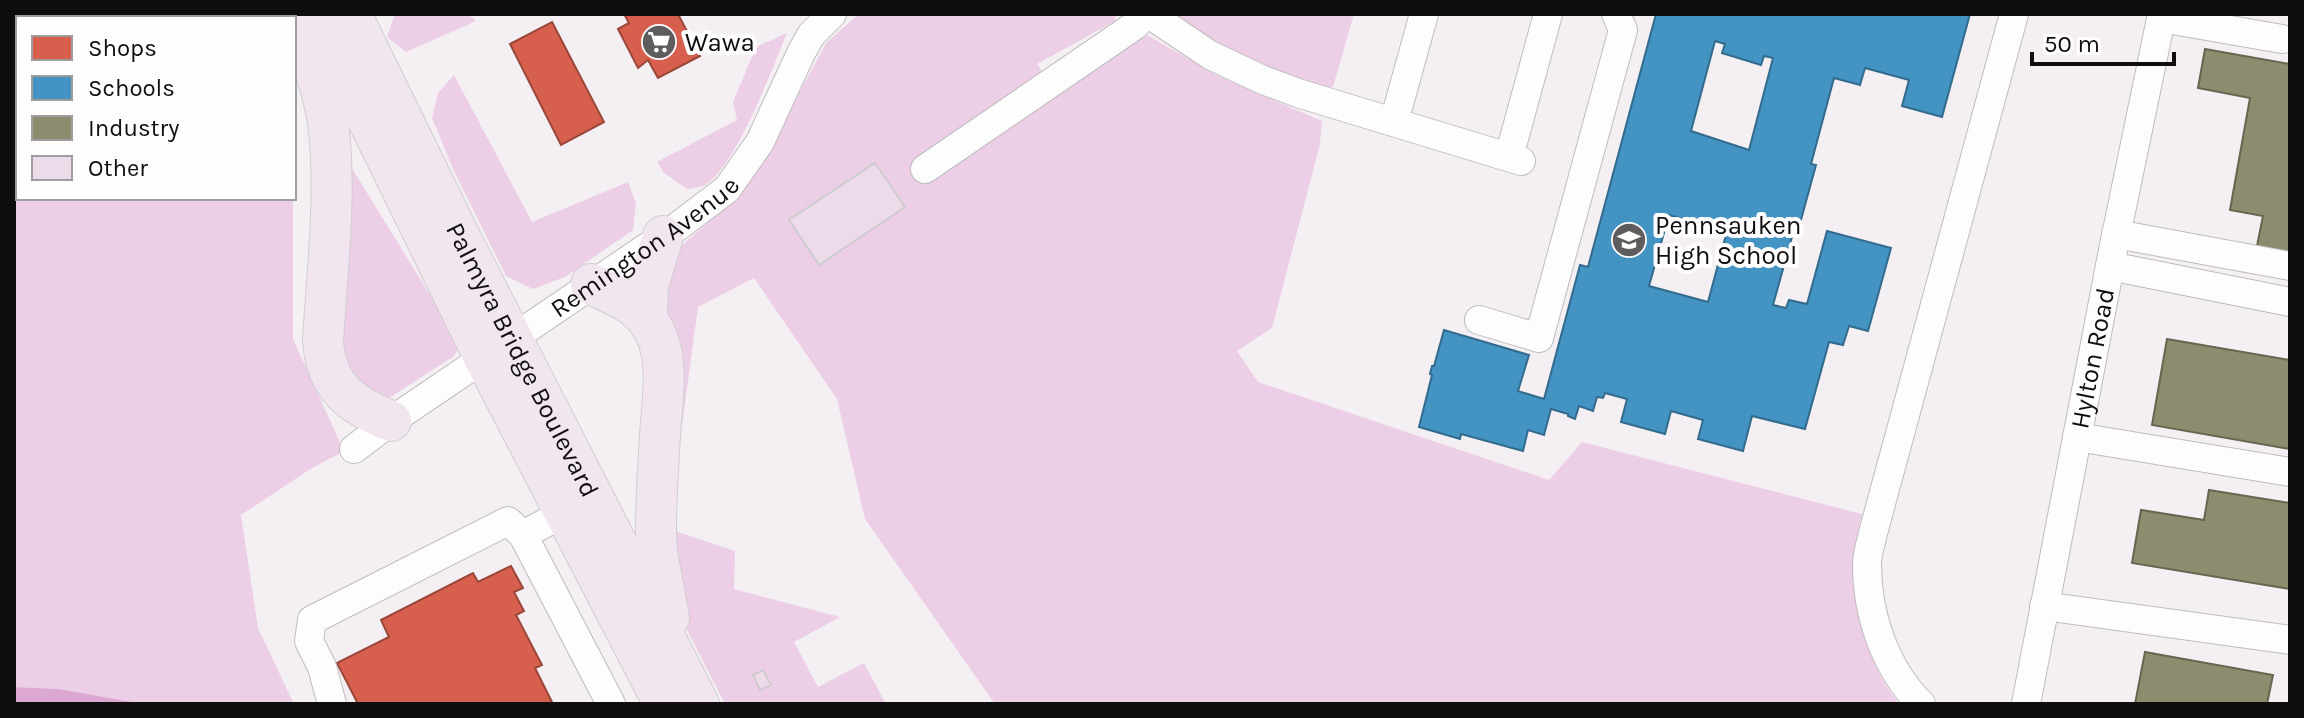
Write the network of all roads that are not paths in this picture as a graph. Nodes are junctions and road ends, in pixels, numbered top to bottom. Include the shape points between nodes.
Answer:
1 (298, 14) edge
2 (316, 14) edge
3 (832, 14) edge
4 (1148, 14) edge
5 (1424, 14) edge
6 (1548, 14) edge
7 (1616, 14) edge
8 (2014, 14) edge
9 (2162, 16) edge
10 (356, 17) edge
11 (2282, 39) dead end
12 (1394, 122) junction
13 (925, 169) dead end
14 (2116, 234) junction
15 (663, 236) junction
16 (2110, 266) junction
17 (2290, 266) edge
18 (591, 284) junction
19 (2290, 302) edge
20 (647, 319) junction
21 (1479, 320) dead end
22 (498, 348) junction
23 (391, 421) junction
24 (2077, 437) junction
25 (354, 449) dead end
26 (2290, 472) edge
27 (564, 513) junction
28 (523, 535) junction
29 (2044, 606) junction
30 (2290, 640) edge
31 (634, 648) junction
32 (677, 661) junction
33 (594, 670) junction
34 (332, 704) edge
35 (611, 704) edge
36 (664, 704) edge
37 (699, 704) edge
38 (1921, 704) edge
39 (2026, 704) edge

1 - 23 highway via 325,102 330,138 323,341 327,366 351,400
2 - 22 highway, Palmyra Bridge Boulevard
3 - 15 street, Remington Avenue via 811,35 760,142 727,189
4 - 12 street via 1227,65
4 - 13 street
5 - 12 street
6 - 12 street via 1515,159
7 - 21 street via 1623,30 1539,338
8 - 38 street via 1867,562 1871,611 1881,641
9 - 11 street
9 - 14 street, Hylton Road
10 - 22 highway, Palmyra Bridge Boulevard via 459,235
14 - 16 street, Hylton Road
14 - 17 street
15 - 18 street, Remington Avenue
15 - 20 highway via 648,286
16 - 19 street
16 - 24 street, Hylton Road
18 - 20 highway
18 - 22 street, Remington Avenue
20 - 32 highway via 662,359 657,552
22 - 23 street, Remington Avenue
22 - 27 highway, Palmyra Bridge Boulevard
22 - 32 highway, Palmyra Bridge Boulevard
23 - 25 street, Remington Avenue
24 - 26 street
24 - 29 street, Hylton Road
27 - 28 street
27 - 31 highway, Palmyra Bridge Boulevard
28 - 33 street
28 - 34 street via 508,521 312,620 309,641
29 - 30 street
29 - 39 street, Hylton Road
31 - 33 street
31 - 36 highway, Palmyra Bridge Boulevard
32 - 37 highway, Palmyra Bridge Boulevard
33 - 35 street

